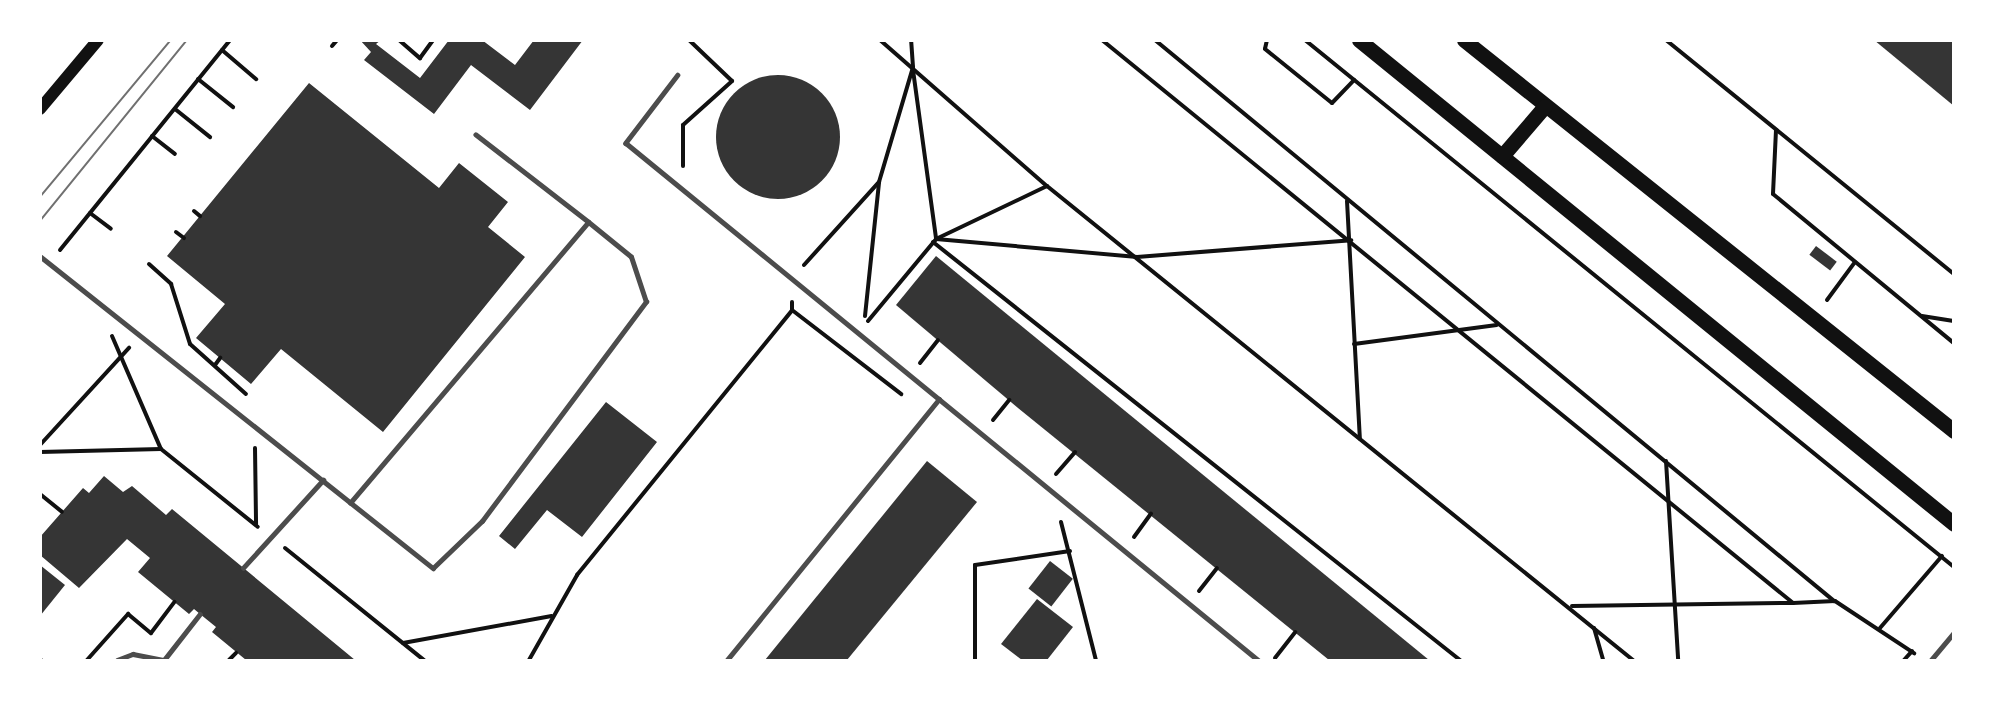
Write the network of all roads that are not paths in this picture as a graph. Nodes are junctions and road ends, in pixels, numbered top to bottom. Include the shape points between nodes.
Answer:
1 (98, 40) edge
2 (1359, 40) edge
3 (1464, 40) edge
4 (678, 75) dead end
5 (1545, 106) junction
6 (40, 109) edge
7 (476, 135) dead end
8 (1502, 156) junction
9 (588, 222) junction
10 (40, 256) edge
11 (939, 399) junction
12 (1953, 430) edge
13 (323, 480) junction
14 (350, 503) junction
15 (1953, 524) edge
16 (243, 568) dead end
17 (201, 614) dead end
18 (1953, 633) edge
19 (117, 660) edge
20 (164, 660) edge
21 (727, 660) edge
22 (1258, 660) edge
23 (1930, 660) edge

1 - 6 main road
2 - 8 main road
3 - 5 main road
4 - 11 lane via 626,143
5 - 8 main road
5 - 12 main road
7 - 9 lane
8 - 15 main road
9 - 14 lane
9 - 14 lane via 631,257 646,302 482,521 433,568
10 - 13 lane
11 - 21 lane
11 - 22 lane
13 - 14 lane
13 - 16 lane
17 - 20 lane
18 - 23 lane
19 - 20 lane via 133,654

